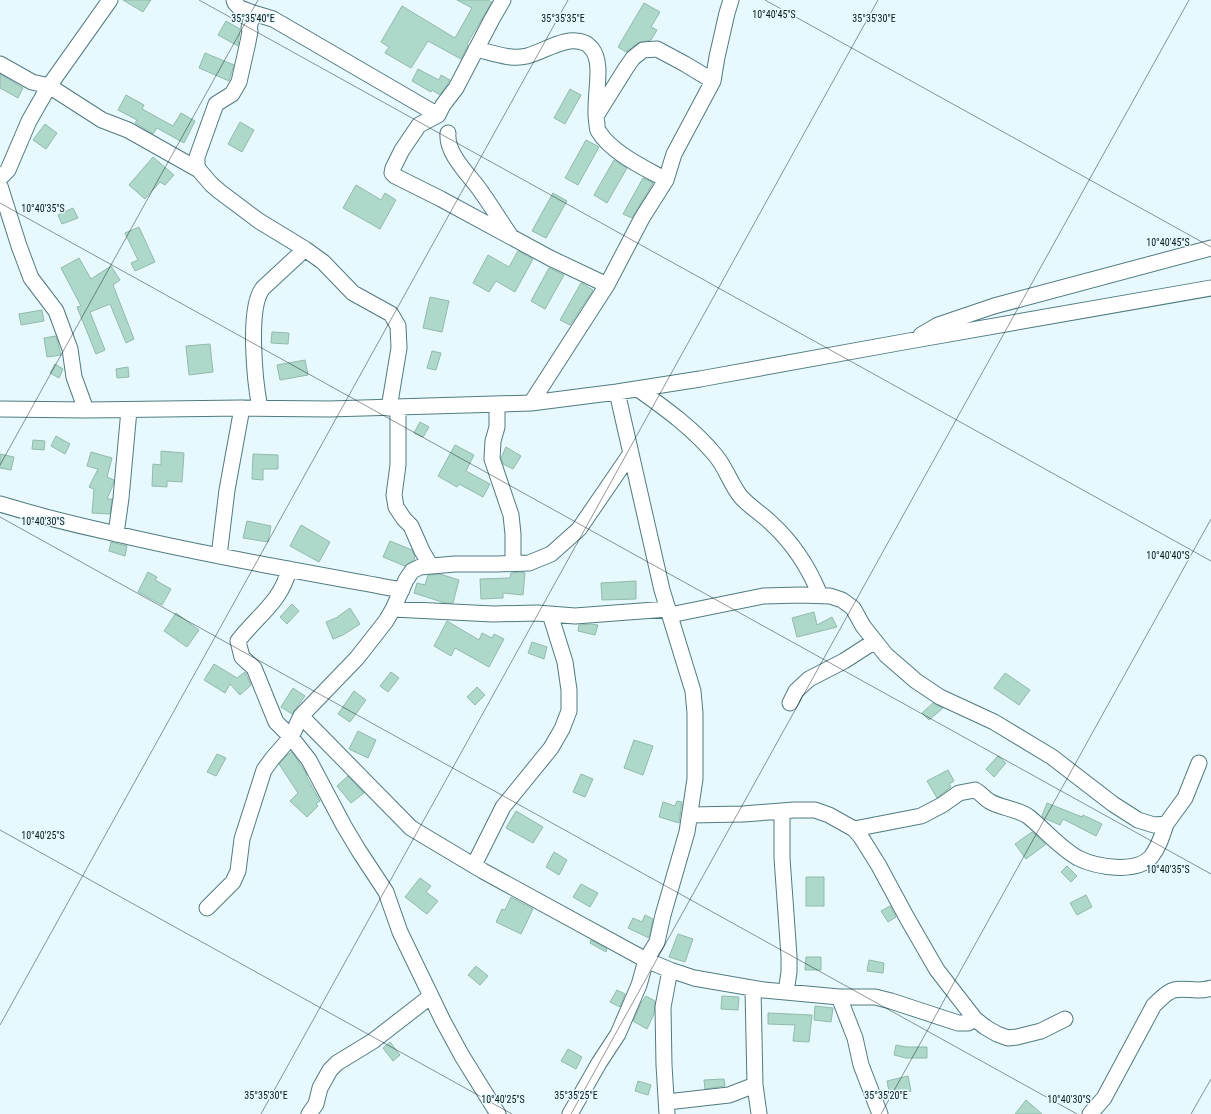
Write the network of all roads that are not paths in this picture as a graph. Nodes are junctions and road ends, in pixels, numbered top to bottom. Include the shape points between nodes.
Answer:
1 (110, 0) edge
2 (234, 0) edge
3 (503, 0) edge
4 (731, 0) edge
5 (253, 13) junction
6 (476, 49) junction
7 (0, 64) edge
8 (713, 82) junction
9 (49, 86) junction
10 (438, 114) junction
11 (595, 116) junction
12 (448, 133) dead end
13 (199, 170) junction
14 (0, 178) edge
15 (666, 180) junction
16 (0, 186) edge
17 (512, 238) junction
18 (1211, 248) edge
19 (305, 249) junction
20 (607, 285) junction
21 (1211, 288) edge
22 (909, 341) junction
23 (638, 389) junction
24 (617, 392) junction
25 (531, 403) junction
26 (498, 404) junction
27 (242, 408) junction
28 (260, 408) junction
29 (394, 408) junction
30 (0, 409) edge
31 (86, 410) junction
32 (129, 410) junction
33 (631, 453) junction
34 (0, 504) edge
35 (116, 534) junction
36 (219, 556) junction
37 (513, 563) junction
38 (431, 566) junction
39 (289, 569) junction
40 (402, 590) junction
41 (820, 595) junction
42 (393, 609) junction
43 (669, 612) junction
44 (550, 614) junction
45 (875, 641) junction
46 (790, 703) dead end
47 (301, 716) junction
48 (291, 737) junction
49 (1199, 763) dead end
50 (782, 811) junction
51 (690, 815) junction
52 (1166, 824) junction
53 (854, 829) junction
54 (474, 865) junction
55 (207, 908) dead end
56 (646, 960) junction
57 (670, 970) junction
58 (1211, 988) edge
59 (753, 989) junction
60 (786, 992) junction
61 (431, 996) junction
62 (839, 997) junction
63 (975, 1019) junction
64 (1064, 1020) dead end
65 (755, 1085) junction
66 (667, 1108) edge
67 (309, 1114) edge
68 (498, 1114) edge
69 (570, 1114) edge
70 (759, 1114) edge
71 (876, 1114) edge
72 (1090, 1114) edge

1 - 9 street
2 - 5 street via 240,8
3 - 6 street
4 - 8 street
5 - 10 street via 273,19
5 - 13 street via 239,82 232,94 216,104 197,157
6 - 10 street via 456,88
6 - 11 street via 514,57 527,56 572,40 587,44 595,54 598,64
7 - 9 street via 32,82
8 - 11 street via 657,49 643,50 633,58
8 - 15 street via 674,154
9 - 13 street via 102,120 134,133
9 - 14 street via 29,121 8,170
10 - 17 street via 419,125 402,150 392,173
11 - 15 street via 598,132 619,152
12 - 17 street via 448,144 461,166
13 - 19 street via 211,184 238,206
15 - 20 street via 642,218
16 - 31 street via 31,278 56,311 70,349 74,377
17 - 20 street
18 - 22 street via 994,306 938,325
19 - 28 street via 259,293 254,349
19 - 29 street via 323,262 352,293 391,314 398,326 399,348
20 - 25 street
21 - 22 street
22 - 23 street
23 - 24 street
23 - 41 street via 685,425 717,456 741,497 793,545
24 - 25 street
24 - 33 street
25 - 26 street
26 - 29 street
26 - 37 street via 492,459 511,515
27 - 28 street
27 - 32 street
27 - 36 street via 227,490
28 - 29 street
29 - 38 street via 398,465 394,496 396,507 404,520 412,526
30 - 31 street
31 - 32 street
32 - 35 street
33 - 37 street via 579,529 551,554 529,563
33 - 43 street
34 - 35 street
35 - 36 street
36 - 39 street
37 - 38 street
38 - 40 street via 412,571
39 - 40 street
39 - 48 street via 278,597 246,629 238,641 242,657 254,668 276,722
40 - 42 street
41 - 43 street via 763,596
41 - 45 street via 842,600 853,608
42 - 44 street
42 - 47 street via 357,658
43 - 44 street via 575,616
43 - 51 street via 693,691 695,779
44 - 54 street via 566,662 569,711 550,748 503,807
45 - 46 street via 809,679 796,691
45 - 52 street via 886,655 916,681 940,697 994,722 1052,756 1113,804 1138,820 1154,825
47 - 48 street
47 - 54 street via 411,828
48 - 55 street via 264,770 242,839 238,871 233,882
48 - 61 street via 309,760 344,826 386,892 400,932
49 - 52 street via 1185,798
50 - 51 street
50 - 53 street via 815,810
50 - 60 street via 782,858 789,956
51 - 56 street via 657,942
52 - 53 street via 1160,844 1150,858 1141,864 1127,867 1104,866 1079,858 1050,837 1028,816 989,801 975,790 959,793 921,816
53 - 63 street via 879,866 937,970
54 - 56 street
56 - 57 street
56 - 69 street via 639,985 618,1034
57 - 59 street via 694,978
57 - 66 street via 663,1007
58 - 72 street via 1205,991 1174,990 1154,1005 1104,1098
59 - 60 street
59 - 65 street
60 - 62 street
61 - 67 street via 373,1041 337,1063 320,1088 316,1104
61 - 68 street via 462,1056
62 - 63 street via 875,997 958,1023 968,1023
62 - 71 street via 855,1038
63 - 64 street via 1008,1038 1041,1031
65 - 66 street via 729,1095
65 - 70 street

